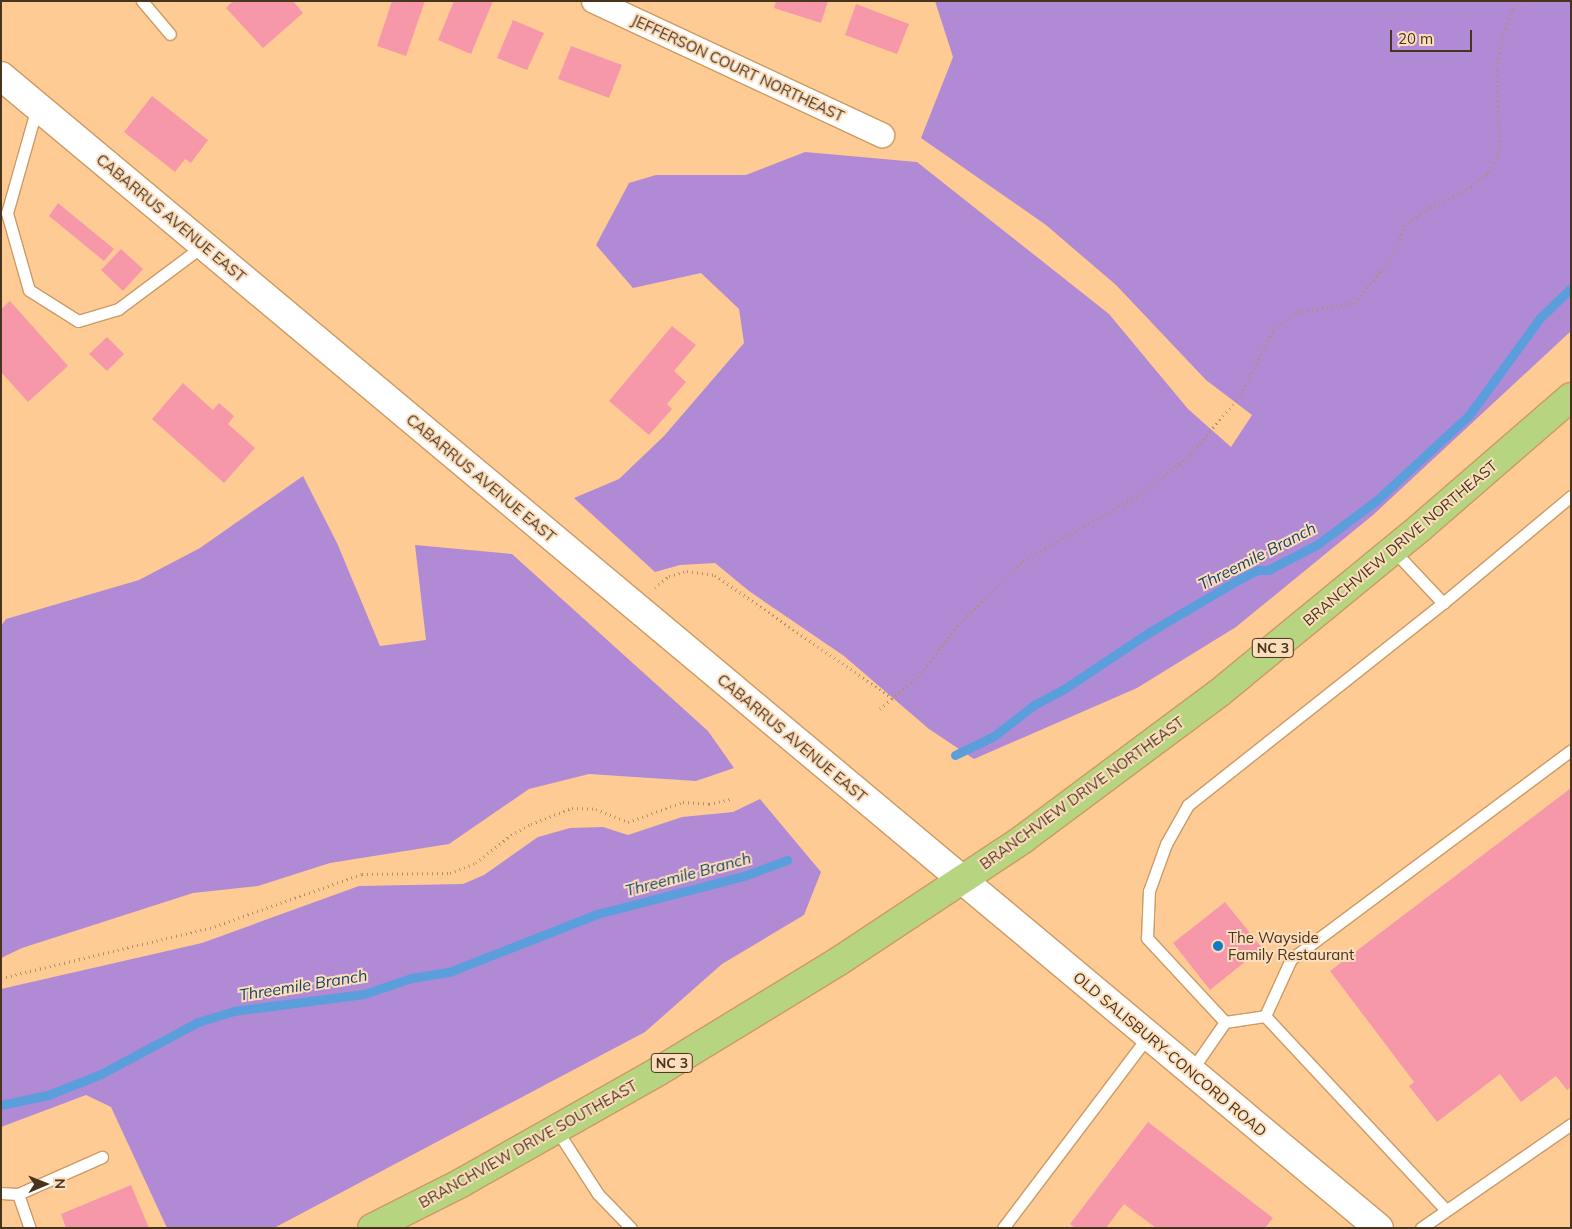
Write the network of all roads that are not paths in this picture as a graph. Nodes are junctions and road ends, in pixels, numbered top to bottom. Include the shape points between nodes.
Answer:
1 (142, 1) edge
2 (594, 1) edge
3 (170, 34) dead end
4 (1, 76) edge
5 (38, 106) junction
6 (882, 135) dead end
7 (204, 245) junction
8 (1571, 398) edge
9 (1571, 496) edge
10 (1393, 550) junction
11 (1443, 603) junction
12 (1571, 750) edge
13 (961, 880) junction
14 (1265, 1016) junction
15 (1225, 1022) junction
16 (1148, 1036) junction
17 (1191, 1071) junction
18 (1571, 1124) edge
19 (556, 1129) junction
20 (102, 1157) dead end
21 (1, 1193) edge
22 (18, 1194) junction
23 (1446, 1210) junction
24 (30, 1228) edge
25 (372, 1228) edge
26 (631, 1228) edge
27 (1003, 1228) edge
28 (1379, 1228) edge
29 (1422, 1228) edge

1 - 3 lane
2 - 6 street, JEFFERSON COURT NORTHEAST
4 - 5 main road, CABARRUS AVENUE EAST
5 - 7 main road, CABARRUS AVENUE EAST
5 - 7 lane via 7,213 29,290 78,320 118,309
7 - 13 main road, CABARRUS AVENUE EAST
8 - 10 main road, BRANCHVIEW DRIVE NORTHEAST / NC 3
9 - 11 lane
10 - 11 lane
10 - 13 main road, BRANCHVIEW DRIVE NORTHEAST / NC 3 via 1219,693 1023,839
11 - 15 lane via 1188,805 1166,844 1149,891 1147,938
12 - 14 lane via 1291,959
13 - 16 main road, OLD SALISBURY-CONCORD ROAD
13 - 19 main road, BRANCHVIEW DRIVE SOUTHEAST / NC 3 via 839,962
14 - 15 lane
14 - 23 lane
15 - 17 lane
16 - 17 main road, OLD SALISBURY-CONCORD ROAD
16 - 27 lane
17 - 28 main road, OLD SALISBURY-CONCORD ROAD
18 - 23 lane
19 - 25 main road, BRANCHVIEW DRIVE SOUTHEAST / NC 3
19 - 26 lane via 598,1194
20 - 22 lane
21 - 22 lane
22 - 24 lane
23 - 29 lane

